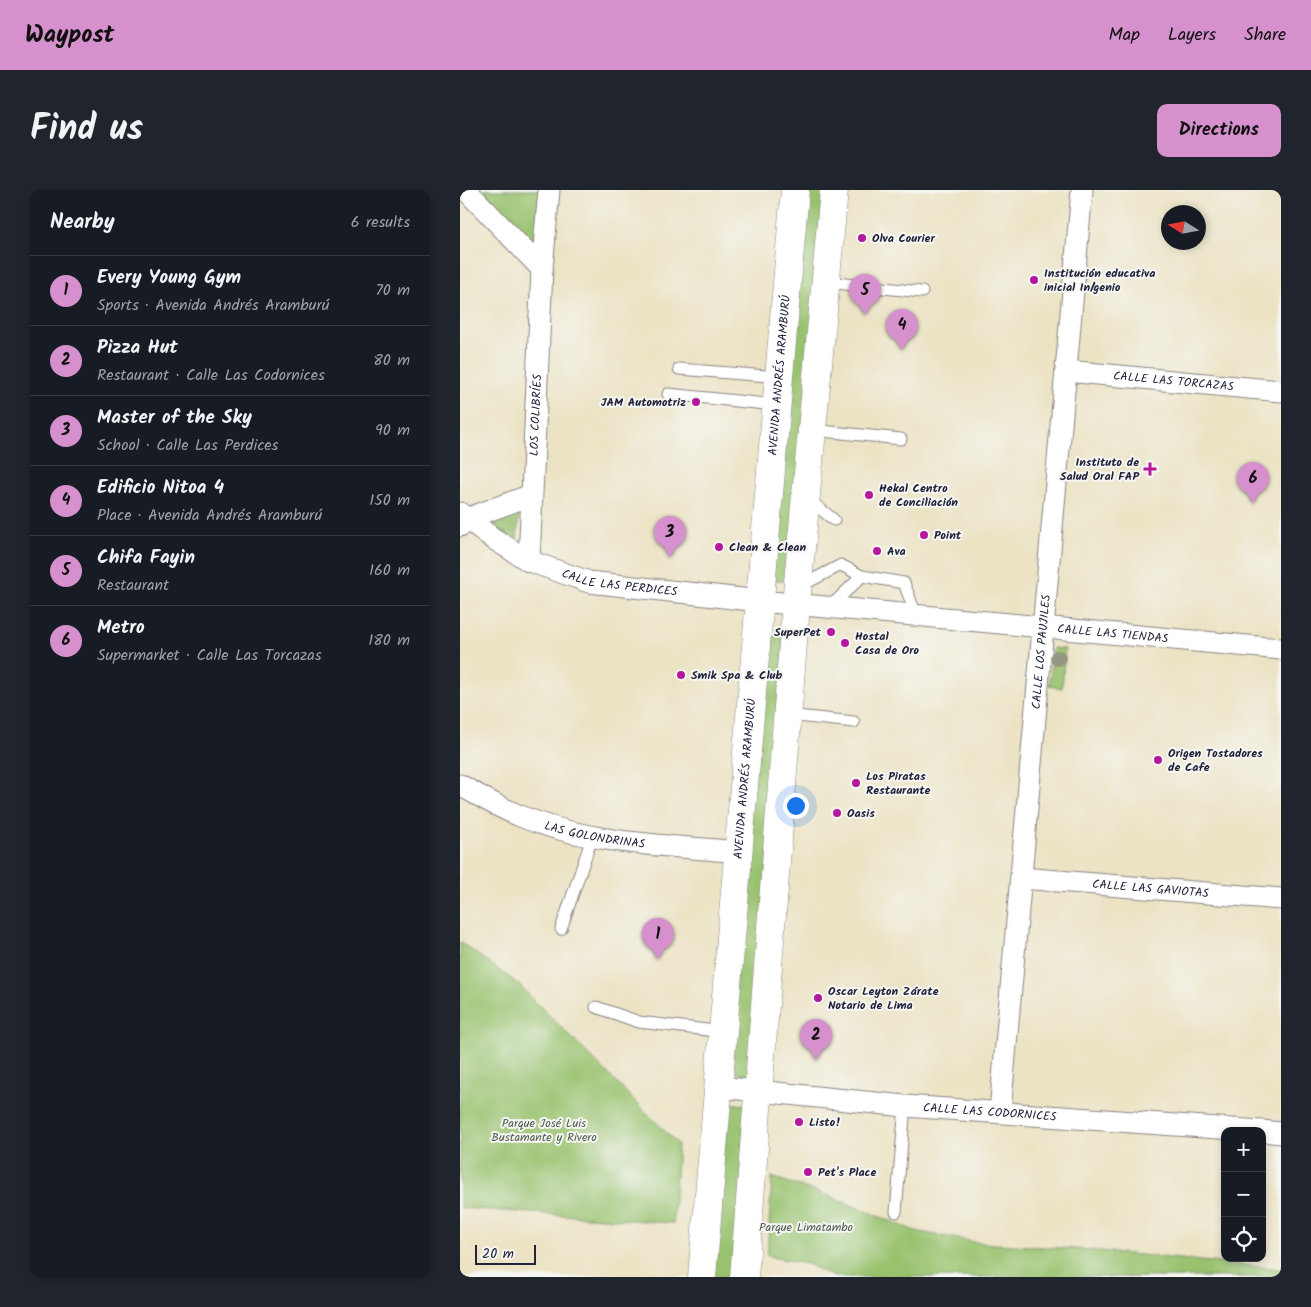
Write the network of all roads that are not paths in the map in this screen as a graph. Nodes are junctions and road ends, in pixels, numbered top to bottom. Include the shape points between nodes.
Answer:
1 (466, 190) edge
2 (549, 190) edge
3 (795, 190) edge
4 (834, 190) edge
5 (1082, 190) edge
6 (542, 269) junction
7 (826, 282) junction
8 (922, 292) dead end
9 (680, 369) dead end
10 (1066, 371) junction
11 (778, 377) junction
12 (1281, 391) edge
13 (668, 394) dead end
14 (776, 405) junction
15 (812, 430) junction
16 (900, 439) dead end
17 (531, 495) junction
18 (806, 497) junction
19 (462, 519) edge
20 (834, 520) dead end
21 (529, 561) junction
22 (862, 576) junction
23 (796, 596) junction
24 (760, 601) junction
25 (830, 607) junction
26 (916, 615) junction
27 (1044, 627) junction
28 (1281, 649) edge
29 (787, 715) junction
30 (854, 722) dead end
31 (460, 785) edge
32 (592, 836) junction
33 (739, 852) junction
34 (1021, 878) junction
35 (1281, 899) edge
36 (561, 929) dead end
37 (596, 1007) dead end
38 (724, 1032) junction
39 (719, 1087) junction
40 (758, 1091) junction
41 (905, 1106) junction
42 (1000, 1112) junction
43 (1221, 1128) edge
44 (1266, 1131) edge
45 (1281, 1132) edge
46 (896, 1212) dead end
47 (702, 1277) edge
48 (744, 1277) edge

1 - 6 street
2 - 6 street, LOS COLIBRÍES
3 - 11 main road, AVENIDA ANDRÉS ARAMBURÚ
4 - 7 main road
5 - 10 street, CALLE LOS PAUJILES
6 - 17 street, LOS COLIBRÍES
7 - 8 lane
7 - 15 main road
9 - 11 lane
10 - 12 street, CALLE LAS TORCAZAS
10 - 27 street, CALLE LOS PAUJILES
11 - 14 main road, AVENIDA ANDRÉS ARAMBURÚ
13 - 14 lane
14 - 24 main road, AVENIDA ANDRÉS ARAMBURÚ
15 - 16 lane
15 - 18 main road
17 - 19 street
17 - 21 street, LOS COLIBRÍES
18 - 20 lane
18 - 23 main road
19 - 21 street, CALLE LAS PERDICES
21 - 24 street, CALLE LAS PERDICES via 589,582
22 - 23 lane via 841,565
22 - 25 lane
22 - 26 lane via 904,583
23 - 24 street, CALLE LAS PERDICES
23 - 25 street, CALLE LAS TIENDAS
23 - 29 main road
24 - 33 main road, AVENIDA ANDRÉS ARAMBURÚ
25 - 26 street, CALLE LAS TIENDAS
26 - 27 street, CALLE LAS TIENDAS
27 - 28 street, CALLE LAS TIENDAS
27 - 34 street, CALLE LOS PAUJILES
29 - 30 lane
29 - 40 main road
31 - 32 street, LAS GOLONDRINAS via 519,816
32 - 33 street, LAS GOLONDRINAS
32 - 36 lane
33 - 38 main road, AVENIDA ANDRÉS ARAMBURÚ
34 - 35 street, CALLE LAS GAVIOTAS
34 - 42 street, CALLE LOS PAUJILES
37 - 38 lane via 639,1022
38 - 39 main road, AVENIDA ANDRÉS ARAMBURÚ
39 - 40 street, CALLE LAS CODORNICES
39 - 47 main road, AVENIDA ANDRÉS ARAMBURÚ
40 - 41 street, CALLE LAS CODORNICES
40 - 48 main road
41 - 42 street, CALLE LAS CODORNICES
41 - 46 lane
42 - 43 street, CALLE LAS CODORNICES
44 - 45 street, CALLE LAS CODORNICES

